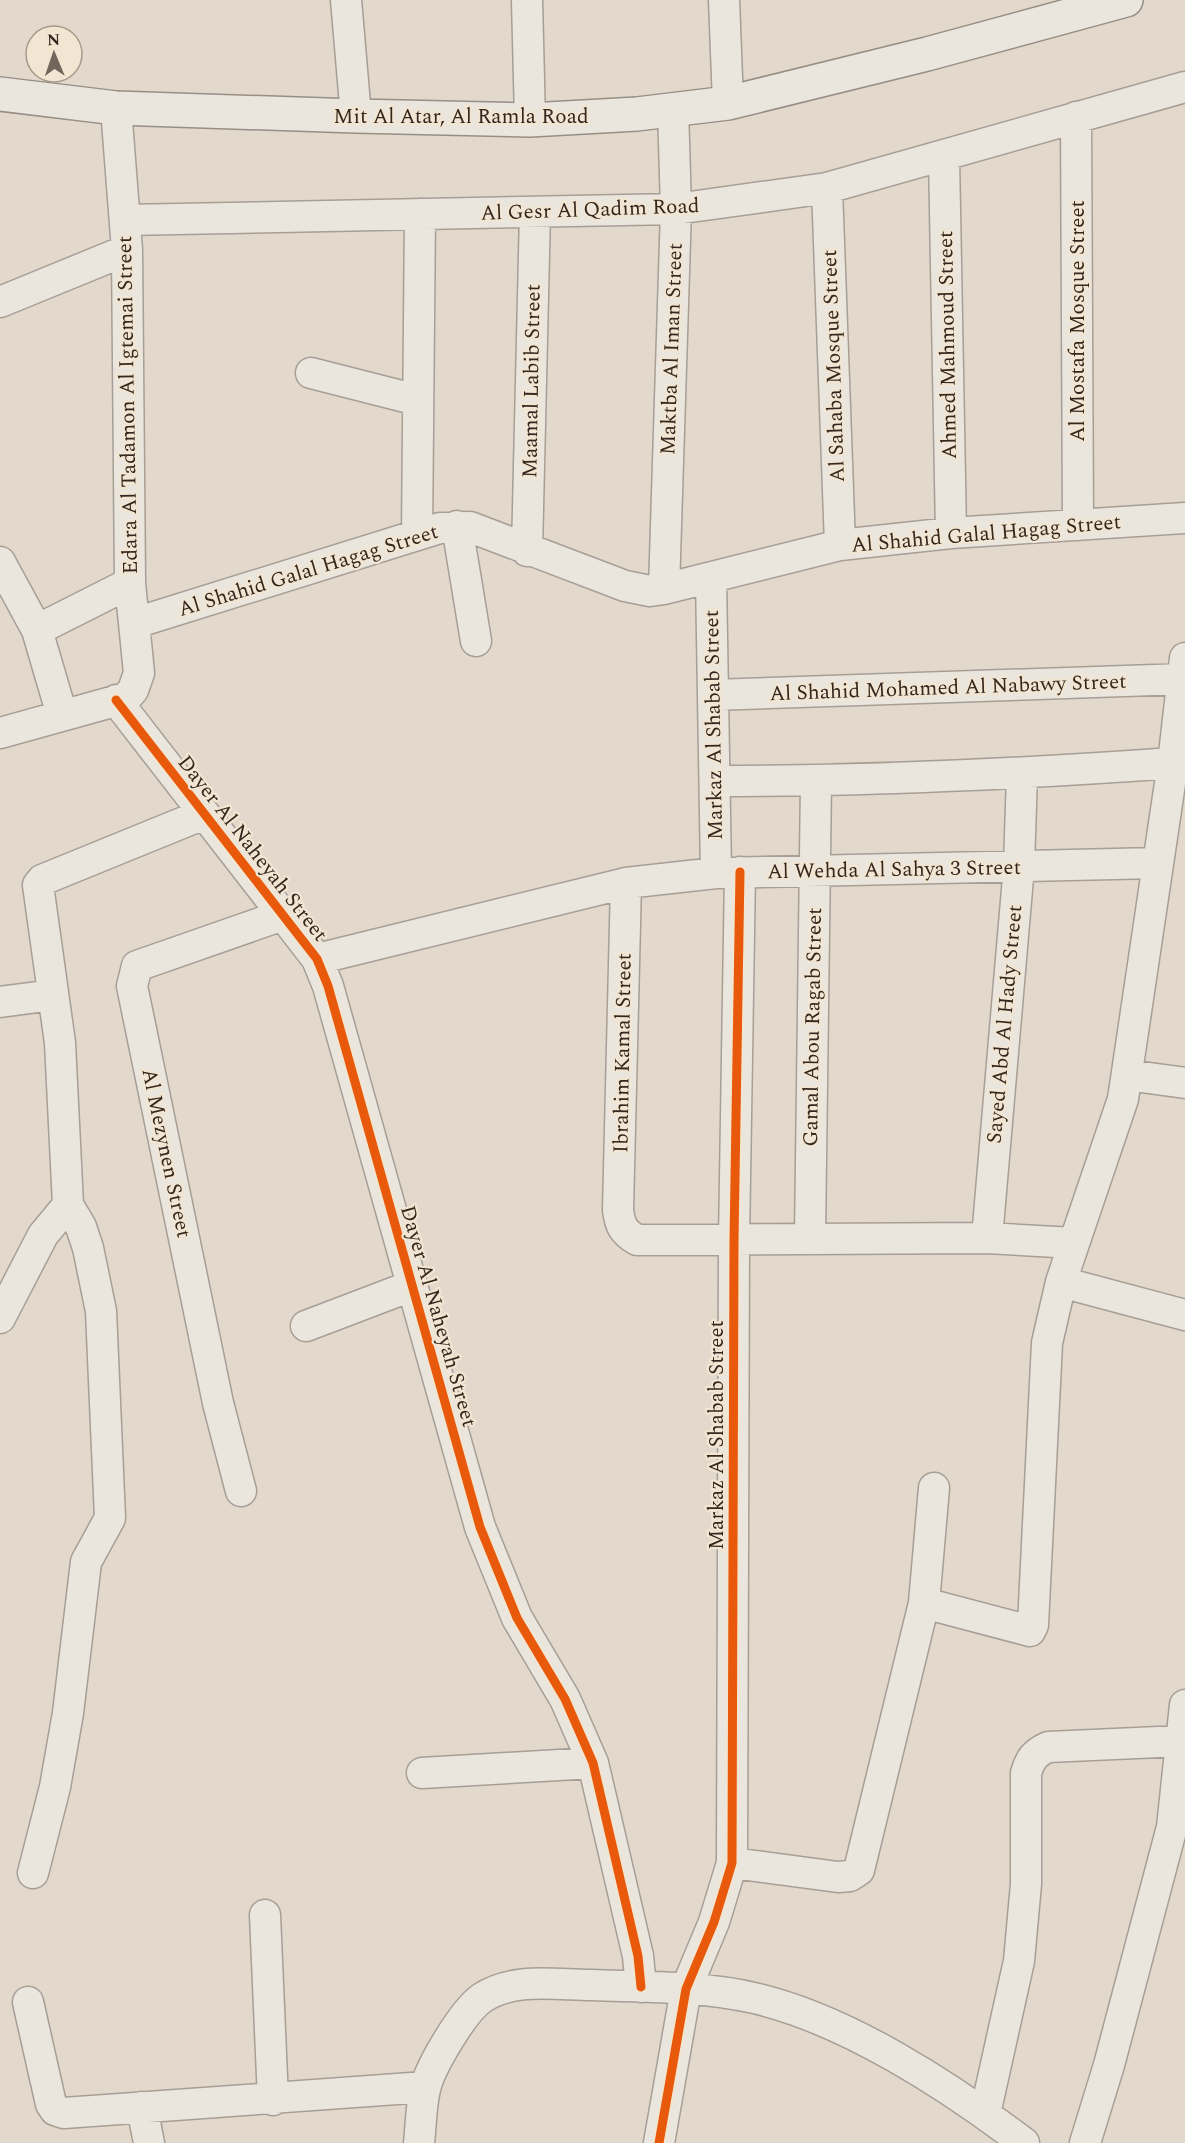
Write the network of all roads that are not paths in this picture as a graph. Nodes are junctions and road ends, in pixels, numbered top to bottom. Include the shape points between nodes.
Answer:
1 (346, 0) edge
2 (527, 0) edge
3 (724, 0) edge
4 (1109, 3) edge
5 (1185, 87) edge
6 (0, 94) edge
7 (728, 103) junction
8 (116, 108) junction
9 (674, 109) junction
10 (356, 116) junction
11 (1076, 117) junction
12 (530, 120) junction
13 (944, 157) junction
14 (827, 188) junction
15 (676, 209) junction
16 (535, 212) junction
17 (420, 214) junction
18 (125, 220) junction
19 (127, 250) junction
20 (0, 302) edge
21 (311, 373) dead end
22 (417, 400) junction
23 (1185, 518) edge
24 (1078, 525) junction
25 (456, 526) junction
26 (951, 533) junction
27 (417, 535) junction
28 (840, 545) junction
29 (527, 551) junction
30 (0, 562) edge
31 (711, 578) junction
32 (130, 583) junction
33 (664, 589) junction
34 (135, 623) junction
35 (37, 630) junction
36 (476, 641) dead end
37 (1184, 668) edge
38 (713, 695) junction
39 (121, 699) junction
40 (62, 715) junction
41 (0, 733) edge
42 (1173, 763) junction
43 (1022, 774) junction
44 (715, 781) junction
45 (816, 781) junction
46 (204, 814) junction
47 (1157, 864) junction
48 (1019, 866) junction
49 (814, 870) junction
50 (728, 872) junction
51 (626, 883) junction
52 (283, 915) junction
53 (317, 959) junction
54 (53, 995) junction
55 (0, 1002) edge
56 (1127, 1075) junction
57 (1185, 1083) edge
58 (68, 1205) junction
59 (810, 1237) junction
60 (987, 1238) junction
61 (734, 1240) junction
62 (1074, 1243) junction
63 (1061, 1282) junction
64 (411, 1286) junction
65 (1185, 1315) edge
66 (0, 1318) edge
67 (306, 1326) dead end
68 (934, 1488) dead end
69 (241, 1491) dead end
70 (924, 1603) junction
71 (1185, 1705) edge
72 (1181, 1741) junction
73 (593, 1763) junction
74 (422, 1773) dead end
75 (1178, 1828) edge
76 (732, 1863) junction
77 (33, 1873) dead end
78 (265, 1915) dead end
79 (641, 1987) junction
80 (686, 1989) junction
81 (28, 2002) dead end
82 (425, 2087) junction
83 (273, 2100) junction
84 (142, 2107) junction
85 (986, 2114) junction
86 (149, 2143) edge
87 (419, 2143) edge
88 (659, 2143) edge
89 (1024, 2143) edge
90 (1085, 2143) edge

1 - 10 street
2 - 12 street
3 - 7 street
4 - 7 main road, Mit Al Atar, Al Ramla Road
5 - 11 street, Al Gesr Al Qadim Road
6 - 8 main road, Mit Al Atar, Al Ramla Road
7 - 9 main road, Mit Al Atar, Al Ramla Road
8 - 10 main road, Mit Al Atar, Al Ramla Road
8 - 18 street, Edara Al Tadamon Al Igtemai Street
9 - 12 main road, Mit Al Atar, Al Ramla Road
9 - 15 street, Maktba Al Iman Street
10 - 12 main road, Mit Al Atar, Al Ramla Road
11 - 13 street, Al Gesr Al Qadim Road
11 - 24 street, Al Mostafa Mosque Street
13 - 14 street, Al Gesr Al Qadim Road
13 - 26 street, Ahmed Mahmoud Street
14 - 15 street, Al Gesr Al Qadim Road
14 - 28 street, Al Sahaba Mosque Street
15 - 16 street, Al Gesr Al Qadim Road
15 - 33 street, Maktba Al Iman Street
16 - 17 street, Al Gesr Al Qadim Road
16 - 29 street, Maamal Labib Street
17 - 18 street, Al Gesr Al Qadim Road
17 - 22 street
18 - 19 street, Edara Al Tadamon Al Igtemai Street
19 - 20 street
19 - 32 street, Edara Al Tadamon Al Igtemai Street
21 - 22 street
22 - 27 street
23 - 24 street, Al Shahid Galal Hagag Street
24 - 26 street, Al Shahid Galal Hagag Street
25 - 27 street, Al Shahid Galal Hagag Street
25 - 29 street, Al Shahid Galal Hagag Street via 470,527
25 - 36 street
26 - 28 street, Al Shahid Galal Hagag Street
27 - 34 street, Al Shahid Galal Hagag Street
28 - 31 street, Al Shahid Galal Hagag Street
29 - 33 street, Al Shahid Galal Hagag Street via 625,586 650,591
30 - 35 street
31 - 33 street, Al Shahid Galal Hagag Street
31 - 38 street, Markaz Al Shabab Street
32 - 34 street, Edara Al Tadamon Al Igtemai Street
32 - 35 street
34 - 39 street, Edara Al Tadamon Al Igtemai Street via 139,673 133,690
35 - 40 street
37 - 38 street, Al Shahid Mohamed Al Nabawy Street
37 - 42 street
38 - 44 street, Markaz Al Shabab Street
39 - 40 street
39 - 46 street, Dayer Al Naheyah Street
40 - 41 street
42 - 43 street
42 - 47 street
43 - 45 street
43 - 48 street, Sayed Abd Al Hady Street
44 - 45 street
44 - 50 street, Markaz Al Shabab Street
45 - 49 street, Gamal Abou Ragab Street
46 - 52 street, Dayer Al Naheyah Street
46 - 54 street via 42,880 38,891
47 - 48 street, Al Wehda Al Sahya 3 Street
47 - 56 street
48 - 49 street, Al Wehda Al Sahya 3 Street
48 - 60 street, Sayed Abd Al Hady Street
49 - 50 street, Al Wehda Al Sahya 3 Street
49 - 59 street, Gamal Abou Ragab Street
50 - 51 street, Al Wehda Al Sahya 3 Street
50 - 61 street, Markaz Al Shabab Street
51 - 53 street, Al Wehda Al Sahya 3 Street
51 - 61 street, Ibrahim Kamal Street via 620,1224 636,1240
52 - 53 street, Dayer Al Naheyah Street
52 - 69 street, Al Mezynen Street via 138,966 132,986 218,1403
53 - 64 street, Dayer Al Naheyah Street via 328,986
54 - 55 street
54 - 58 street via 60,1043
56 - 57 street
56 - 62 street via 1110,1146
58 - 66 street via 43,1235
58 - 77 street via 88,1248 101,1311 110,1518 84,1571 68,1713 55,1787
59 - 60 street
59 - 61 street
60 - 62 street
61 - 76 street, Markaz Al Shabab Street
62 - 63 street
63 - 65 street
63 - 70 street via 1047,1343 1043,1384 1033,1625 1030,1631
64 - 67 street
64 - 73 street, Dayer Al Naheyah Street via 480,1527 517,1618 565,1699
68 - 70 street
70 - 76 street via 859,1870 838,1878
71 - 72 street
72 - 75 street
72 - 85 street via 1048,1747 1029,1761 1026,1884 1019,1961
73 - 74 street
73 - 79 street, Dayer Al Naheyah Street via 638,1956
75 - 90 street
76 - 80 street, Markaz Al Shabab Street via 714,1922
78 - 83 street
79 - 80 street
79 - 82 street via 499,1988 459,2020
80 - 85 street via 753,1997 803,2012 897,2058
80 - 88 street, Markaz Al Shabab Street
81 - 84 street via 55,2110 64,2113
82 - 83 street
82 - 87 street
83 - 84 street
84 - 86 street
85 - 89 street

